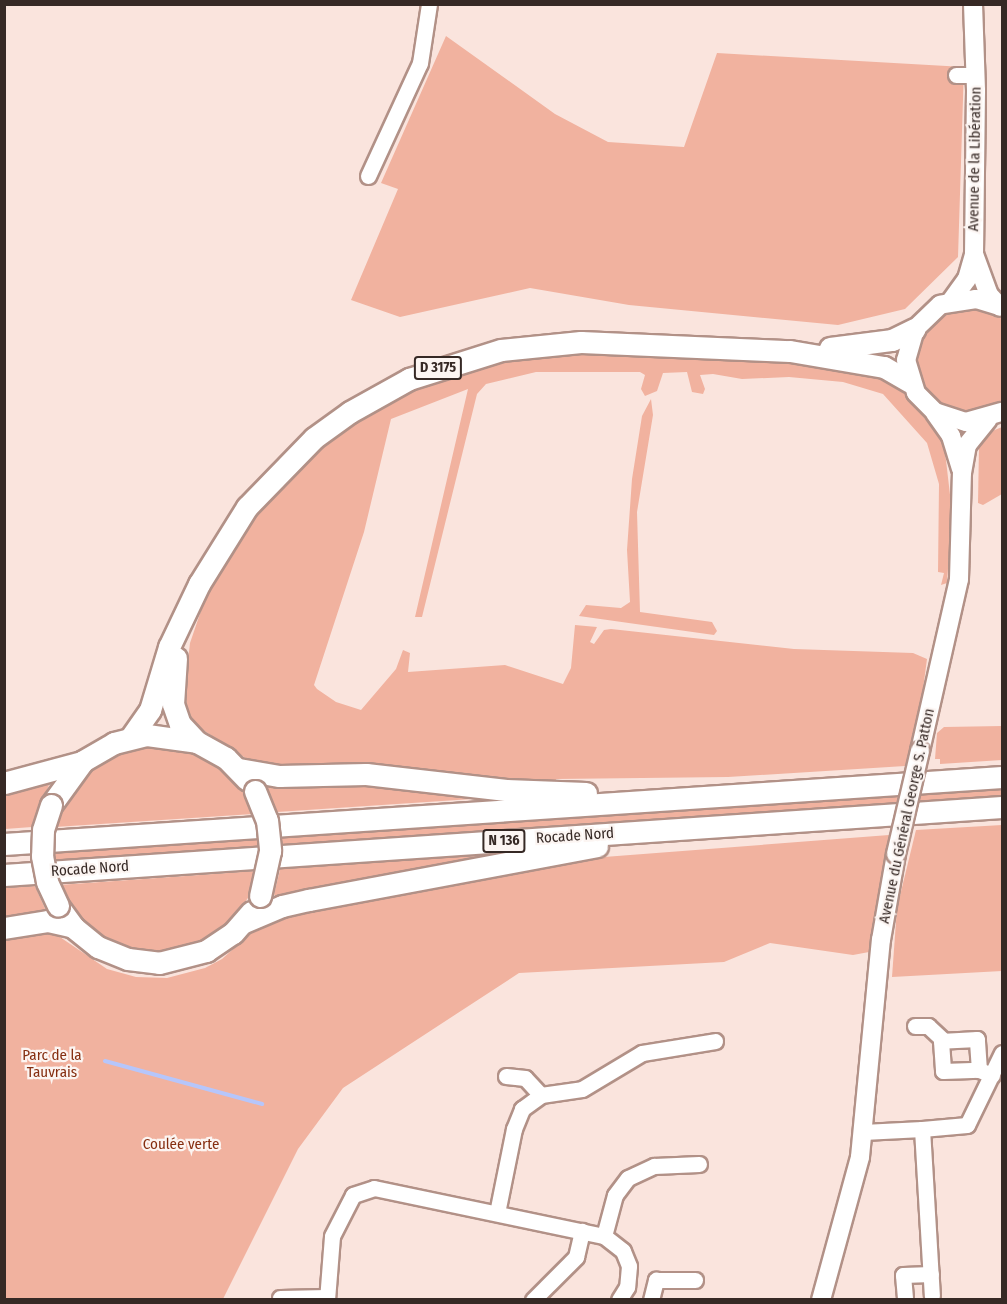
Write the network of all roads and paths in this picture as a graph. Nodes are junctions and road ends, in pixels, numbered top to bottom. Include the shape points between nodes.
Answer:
1 (429, 4) edge
2 (973, 4) edge
3 (956, 75) dead end
4 (976, 75) junction
5 (368, 176) dead end
6 (974, 254) junction
7 (951, 301) junction
8 (1001, 308) edge
9 (915, 329) junction
10 (790, 351) junction
11 (910, 382) junction
12 (934, 412) junction
13 (995, 416) edge
14 (962, 474) junction
15 (188, 608) junction
16 (131, 738) junction
17 (197, 742) junction
18 (83, 761) junction
19 (239, 770) junction
20 (1002, 777) edge
21 (4, 783) edge
22 (866, 787) junction
23 (1002, 807) edge
24 (936, 811) junction
25 (4, 844) edge
26 (4, 874) edge
27 (244, 922) junction
28 (73, 927) junction
29 (4, 928) edge
30 (915, 1026) dead end
31 (715, 1041) dead end
32 (944, 1041) junction
33 (1002, 1053) edge
34 (986, 1072) junction
35 (506, 1076) dead end
36 (541, 1095) junction
37 (922, 1129) junction
38 (863, 1132) junction
39 (699, 1164) dead end
40 (497, 1213) junction
41 (582, 1231) junction
42 (604, 1236) junction
43 (931, 1274) junction
44 (695, 1280) dead end
45 (280, 1298) dead end
46 (327, 1298) edge
47 (936, 1298) edge
48 (533, 1299) edge
49 (619, 1299) edge
50 (651, 1299) edge
51 (821, 1299) edge
52 (903, 1299) edge

1 - 5 street via 420,63
2 - 4 main road, Avenue de la Libération
3 - 4 street
4 - 6 main road, Avenue de la Libération
6 - 7 main road via 967,279
6 - 8 main road, Avenue de la Libération via 989,295
7 - 8 main road via 976,299
7 - 9 main road via 930,311
9 - 10 highway, D 3175 via 873,344
9 - 11 main road via 906,360
10 - 11 highway, D 3175 via 884,367
10 - 15 highway, D 3175 via 646,343 547,344 484,354 409,379 350,412 279,470 233,525
11 - 12 main road, Avenue du Général George S. Patton
12 - 13 main road via 955,421
12 - 14 main road, Avenue du Général George S. Patton via 951,436
13 - 14 main road, Avenue du Général George S. Patton via 971,435
14 - 38 main road, Avenue du Général George S. Patton, bridge via 959,579 896,854 881,940
15 - 16 highway via 170,647 150,710
15 - 17 highway, D 3175 via 173,671 173,704 180,724
16 - 17 highway via 164,735
16 - 18 highway
17 - 19 highway
18 - 21 highway
18 - 28 highway, bridge via 51,805 43,830 47,882
19 - 22 highway via 279,776 366,774 547,792
19 - 27 highway, bridge via 255,791 267,820 270,843 269,866 260,896
20 - 22 highway, Rocade Nord / N 136
22 - 25 highway, Rocade Nord / N 136
23 - 24 highway, Rocade Nord / N 136
24 - 26 highway, Rocade Nord / N 136
24 - 27 highway via 608,844 309,900
27 - 28 highway via 206,951 159,963 112,954
28 - 29 highway via 48,921
30 - 32 street via 928,1026
31 - 36 street via 642,1053 582,1089
32 - 34 street via 977,1039
32 - 34 street via 943,1071
33 - 34 street
34 - 37 street via 967,1125
35 - 36 street via 525,1078
36 - 40 street via 522,1109 514,1129
37 - 38 street
37 - 43 street
38 - 51 main road, Avenue du Général George S. Patton via 853,1193
39 - 42 street via 654,1166 628,1178 615,1195
40 - 41 street
40 - 46 street via 386,1189 363,1190 353,1195 332,1236
41 - 42 street
41 - 48 street via 576,1257
42 - 49 street via 622,1251 629,1266 627,1287
43 - 47 street
43 - 52 street via 903,1275
44 - 50 street via 656,1280
45 - 46 street
47 - 52 street

